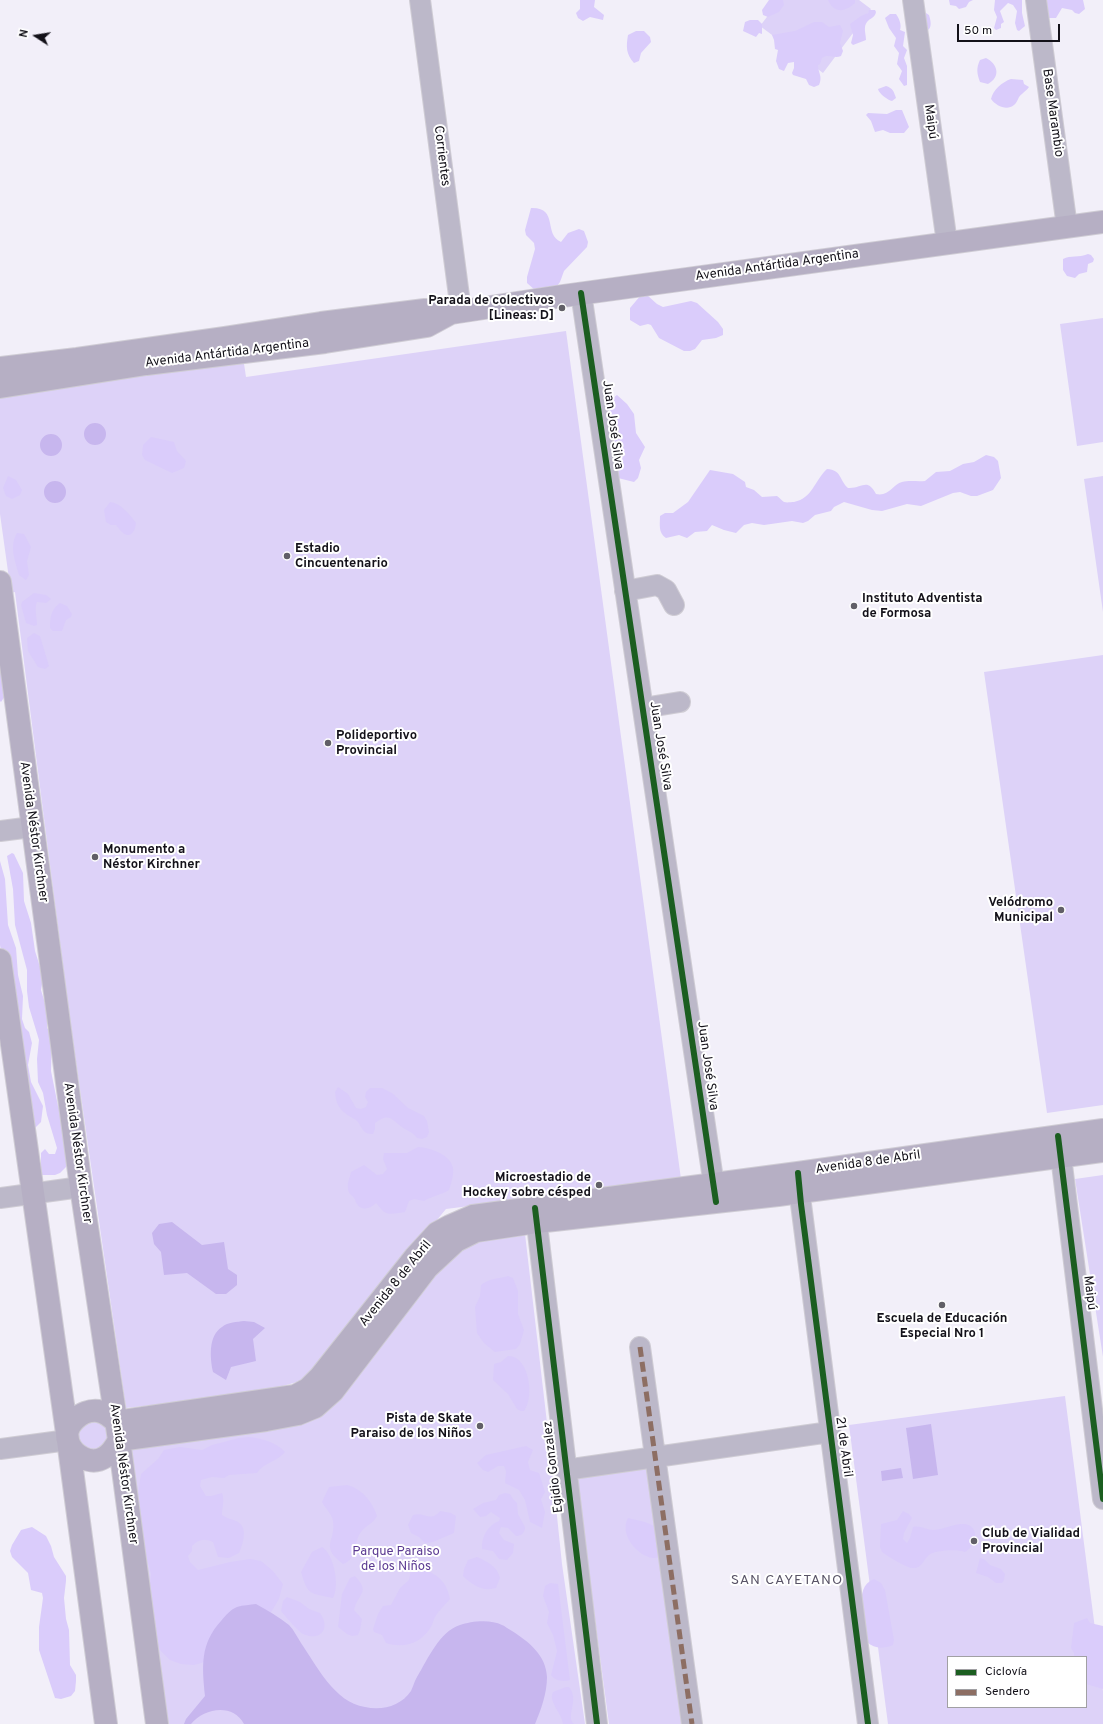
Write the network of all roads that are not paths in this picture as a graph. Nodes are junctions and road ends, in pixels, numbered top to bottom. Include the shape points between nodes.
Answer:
1 (420, 0) edge
2 (912, 0) edge
3 (1036, 0) edge
4 (1103, 222) edge
5 (1067, 227) junction
6 (947, 243) junction
7 (581, 293) junction
8 (456, 312) junction
9 (0, 368) edge
10 (0, 387) edge
11 (0, 582) edge
12 (625, 591) junction
13 (674, 605) dead end
14 (680, 702) dead end
15 (643, 708) junction
16 (32, 827) junction
17 (0, 831) edge
18 (0, 960) edge
19 (1103, 1130) edge
20 (1058, 1136) junction
21 (1103, 1151) edge
22 (1061, 1158) junction
23 (799, 1183) junction
24 (81, 1187) junction
25 (33, 1193) junction
26 (715, 1194) junction
27 (0, 1198) edge
28 (535, 1215) junction
29 (640, 1347) dead end
30 (117, 1431) junction
31 (830, 1432) junction
32 (68, 1440) junction
33 (0, 1449) edge
34 (656, 1457) junction
35 (565, 1470) junction
36 (1103, 1499) edge
37 (106, 1724) edge
38 (157, 1724) edge
39 (597, 1724) edge
40 (692, 1724) edge
41 (868, 1724) edge

1 - 8 street, Corrientes
2 - 6 street, Maipú
3 - 5 street, Base Marambio
4 - 5 main road, Avenida Antártida Argentina
5 - 6 main road, Avenida Antártida Argentina
6 - 7 main road, Avenida Antártida Argentina
7 - 8 main road, Avenida Antártida Argentina
7 - 12 street, Juan José Silva
8 - 9 main road, Avenida Antártida Argentina via 425,310
8 - 10 main road, Avenida Antártida Argentina via 428,326 325,342 146,364
11 - 16 main road, Avenida Néstor Kirchner
12 - 13 street via 657,585 666,590
12 - 15 street, Juan José Silva
14 - 15 street
15 - 26 street, Juan José Silva
16 - 17 street
16 - 24 main road, Avenida Néstor Kirchner
18 - 25 main road
19 - 20 main road, Avenida 8 de Abril
20 - 22 street, Maipú
20 - 23 main road, Avenida 8 de Abril
21 - 22 main road, Avenida 8 de Abril
22 - 23 main road, Avenida 8 de Abril
22 - 36 street, Maipú
23 - 26 main road, Avenida 8 de Abril
23 - 31 street, 21 de Abril
24 - 25 street
24 - 30 main road, Avenida Néstor Kirchner
25 - 27 street
25 - 32 main road
26 - 28 main road, Avenida 8 de Abril
28 - 30 main road, Avenida 8 de Abril via 476,1231 456,1241 427,1268 333,1391 315,1407 298,1414 266,1420
28 - 35 street, Egidio Gonzalez
29 - 34 street
30 - 32 main road via 113,1450 95,1461 82,1458 74,1451
30 - 32 main road via 107,1414 86,1411 76,1417 70,1426
30 - 38 main road, Avenida Néstor Kirchner
31 - 34 street
31 - 41 street, 21 de Abril
32 - 33 street
32 - 37 main road
34 - 35 street
34 - 40 street
35 - 39 street, Egidio Gonzalez

